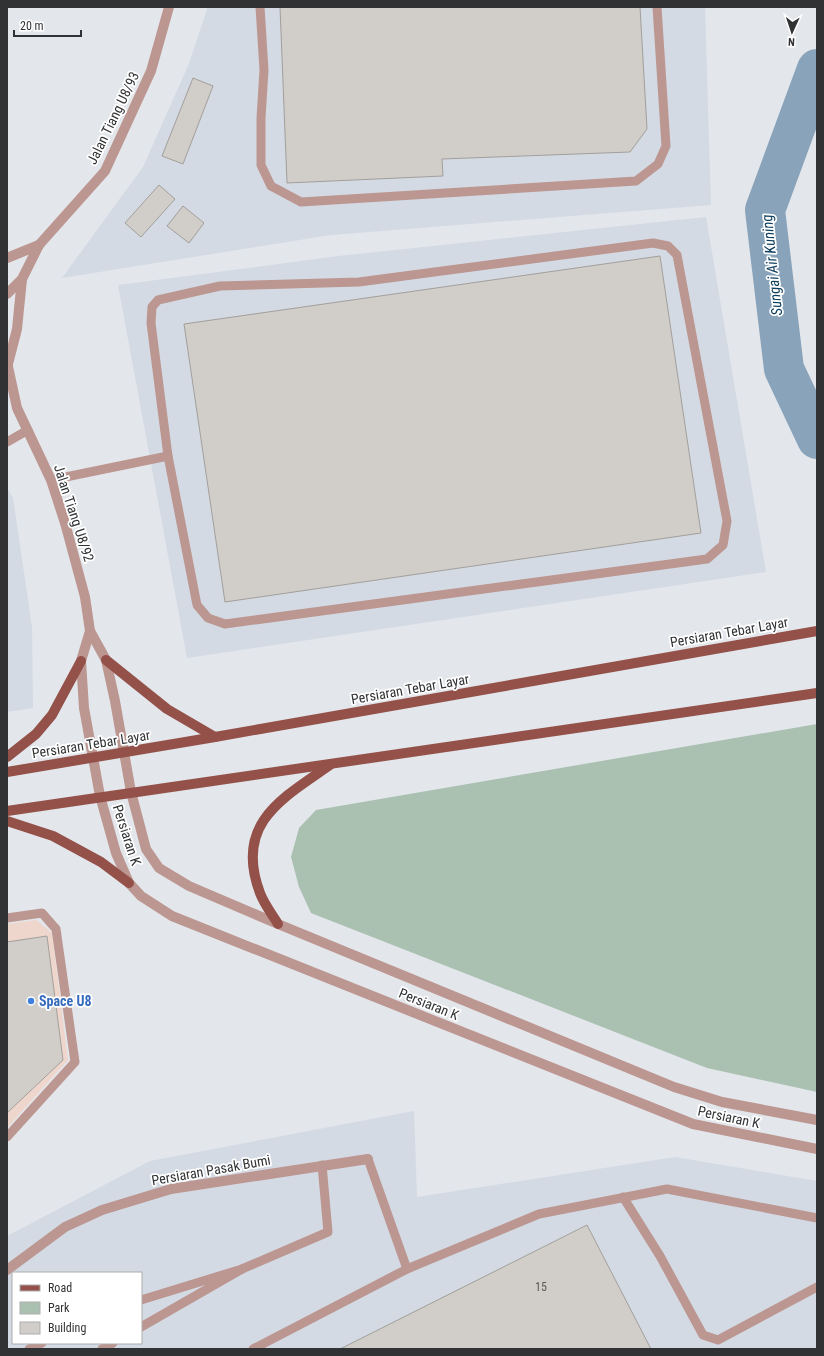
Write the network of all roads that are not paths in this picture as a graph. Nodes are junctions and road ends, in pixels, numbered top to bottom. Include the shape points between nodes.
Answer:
1 (169, 7) edge
2 (260, 7) edge
3 (657, 7) edge
4 (39, 245) junction
5 (7, 258) edge
6 (22, 279) junction
7 (7, 294) edge
8 (8, 363) edge
9 (7, 401) edge
10 (17, 408) junction
11 (28, 430) junction
12 (7, 442) edge
13 (168, 456) junction
14 (51, 480) junction
15 (90, 631) junction
16 (817, 631) edge
17 (106, 660) junction
18 (81, 661) junction
19 (817, 693) edge
20 (215, 737) junction
21 (125, 752) junction
22 (7, 757) edge
23 (92, 758) junction
24 (332, 764) junction
25 (7, 772) edge
26 (131, 792) junction
27 (100, 796) junction
28 (7, 811) edge
29 (7, 821) edge
30 (129, 883) junction
31 (7, 918) edge
32 (278, 924) junction
33 (817, 1120) edge
34 (7, 1137) edge
35 (817, 1149) edge
36 (368, 1159) joint
37 (322, 1165) junction
38 (623, 1197) junction
39 (817, 1218) edge
40 (242, 1269) junction
41 (407, 1269) junction
42 (7, 1270) edge
43 (817, 1287) edge
44 (142, 1300) edge
45 (142, 1326) edge
46 (40, 1344) edge
47 (111, 1344) edge
48 (29, 1349) edge
49 (102, 1349) edge
50 (253, 1349) edge

1 - 4 street, Jalan Tiang U8/93 via 151,71 105,171
2 - 3 lane via 264,70 260,118 261,165 271,186 301,202 636,181 658,164 666,146
4 - 5 street, Jalan Tiang U8/93
4 - 6 street, Jalan Tiang U8/93
6 - 7 street, Jalan Tiang U8/93
6 - 8 street via 17,329
8 - 10 street, Jalan Tiang U8/92
9 - 10 street, Jalan Tiang U8/92
10 - 11 street, Jalan Tiang U8/92
11 - 12 lane
11 - 14 street, Jalan Tiang U8/92
13 - 13 lane via 151,323 152,307 158,300 220,286 358,282 653,243 668,246 676,255 727,521 723,545 707,559 225,624 208,618 198,605
13 - 14 lane
14 - 15 street, Jalan Tiang U8/92 via 78,571
15 - 17 street, Persiaran K
15 - 18 street
16 - 20 main road, Persiaran Tebar Layar
17 - 20 main road via 167,709
17 - 21 street, Persiaran K
18 - 22 main road via 52,715 36,734
18 - 23 street, Persiaran K via 84,708
19 - 24 main road
20 - 21 main road, Persiaran Tebar Layar
21 - 23 main road, Persiaran Tebar Layar
21 - 26 street, Persiaran K
23 - 25 main road, Persiaran Tebar Layar
23 - 27 street, Persiaran K
24 - 26 main road
24 - 32 main road via 286,795 263,819 254,838 252,866 260,894
26 - 27 main road
26 - 32 street, Persiaran K via 146,849 159,868 189,886
27 - 28 main road
27 - 30 street, Persiaran K via 116,853
29 - 30 main road via 53,836 101,862
30 - 35 street, Persiaran K via 141,896 172,916 693,1124
31 - 34 lane via 42,913 56,929 75,1062
32 - 33 street, Persiaran K via 674,1087 722,1102
36 - 37 street, Persiaran Pasak Bumi
36 - 41 lane
37 - 40 lane via 328,1232
37 - 42 street, Persiaran Pasak Bumi via 171,1189 102,1210 65,1227
38 - 39 lane via 667,1190
38 - 41 lane via 539,1214
38 - 43 lane via 660,1256 703,1336 718,1340
40 - 44 lane
40 - 45 lane
41 - 50 lane
46 - 48 lane
47 - 49 lane

